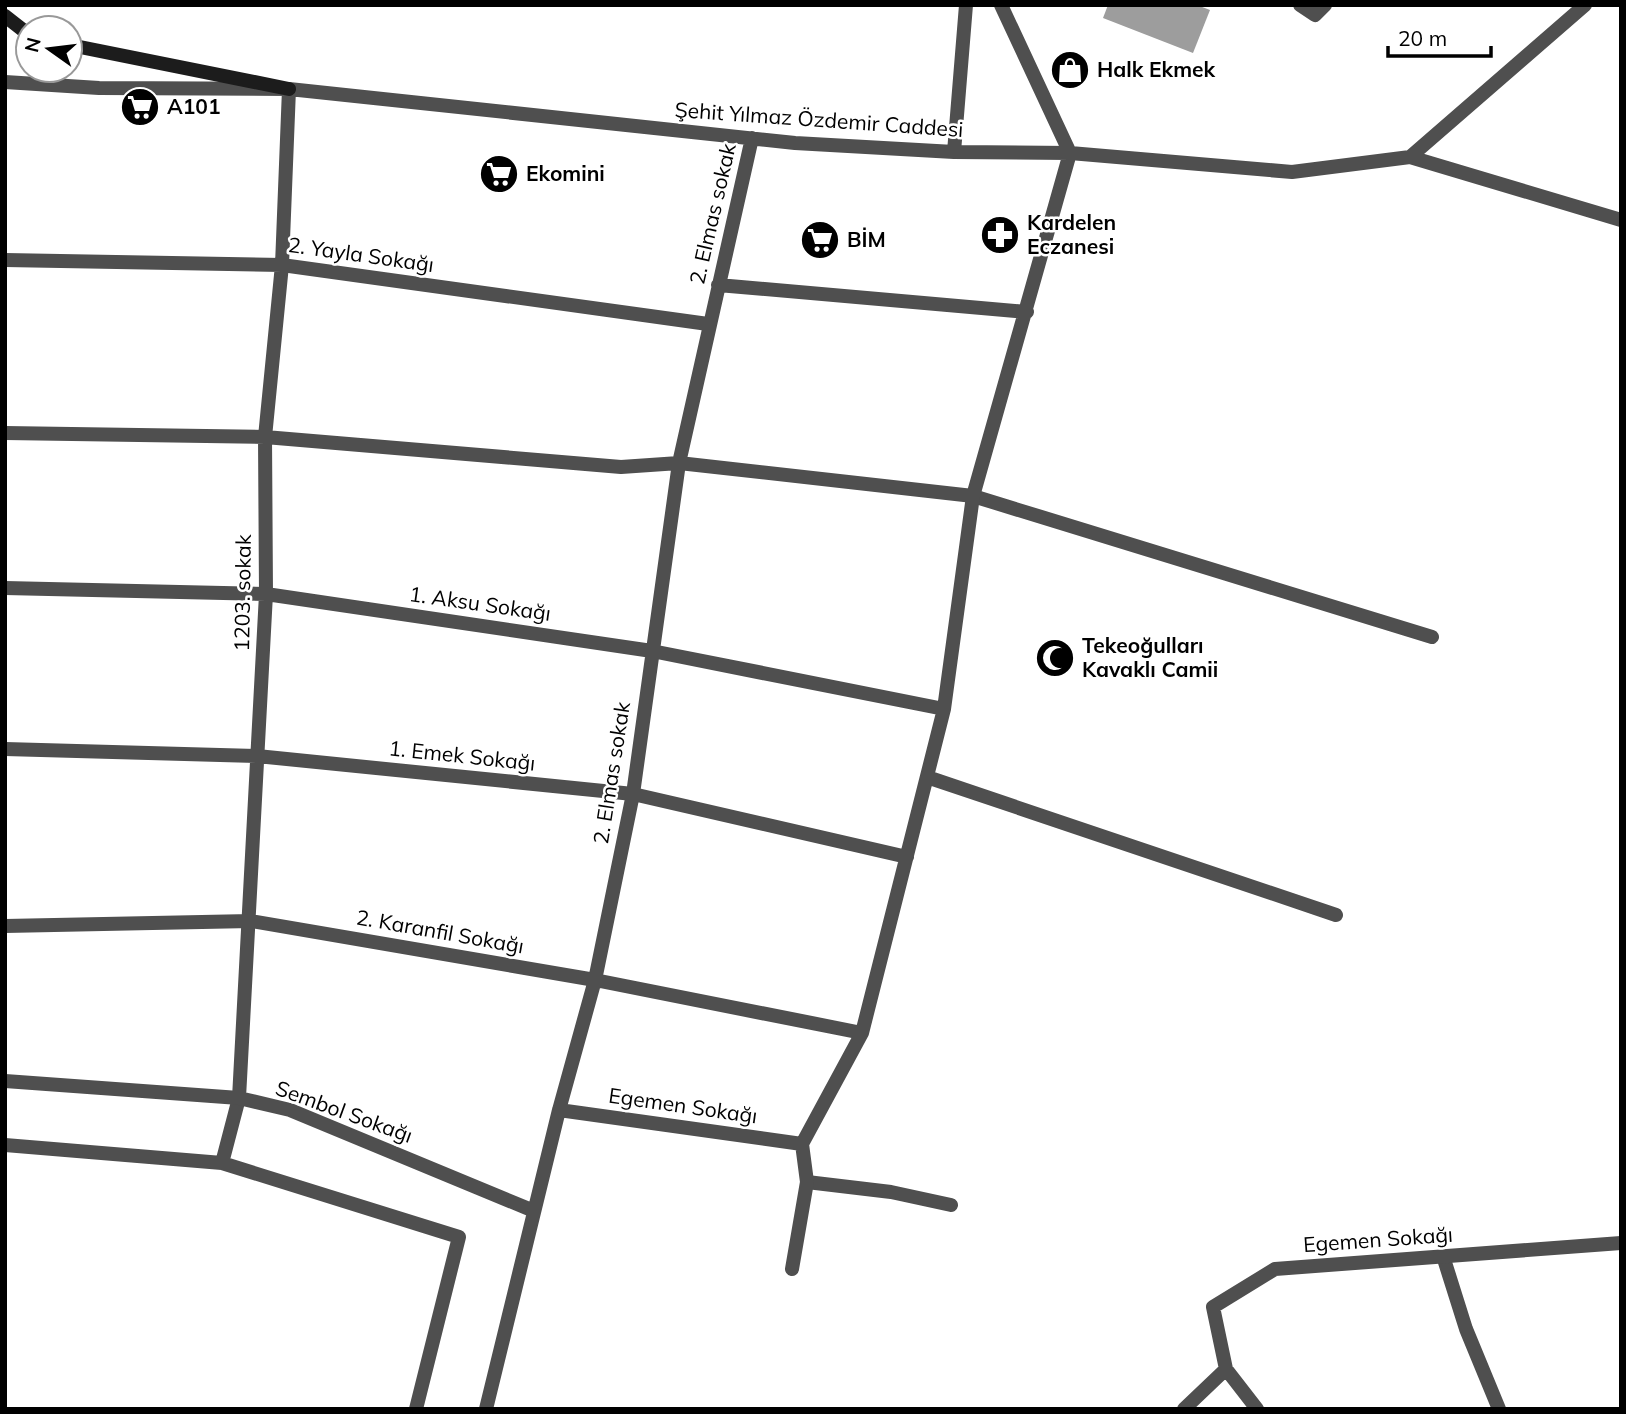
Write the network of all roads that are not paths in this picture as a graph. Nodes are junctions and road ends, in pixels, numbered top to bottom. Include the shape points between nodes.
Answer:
1 (966, 5) edge
2 (1002, 5) edge
3 (1300, 5) edge
4 (1325, 5) edge
5 (1585, 5) edge
6 (84, 48) edge
7 (5, 82) edge
8 (289, 89) junction
9 (752, 138) junction
10 (954, 152) junction
11 (1070, 153) junction
12 (1410, 157) junction
13 (1621, 220) edge
14 (5, 260) edge
15 (282, 265) junction
16 (718, 285) junction
17 (1027, 312) junction
18 (708, 324) junction
19 (5, 432) edge
20 (265, 437) junction
21 (679, 463) junction
22 (973, 496) junction
23 (5, 588) edge
24 (266, 594) junction
25 (1432, 637) dead end
26 (652, 651) junction
27 (944, 709) junction
28 (5, 749) edge
29 (257, 756) junction
30 (927, 776) junction
31 (633, 794) junction
32 (907, 857) junction
33 (1336, 915) dead end
34 (251, 921) junction
35 (5, 926) edge
36 (595, 980) junction
37 (862, 1033) junction
38 (5, 1081) edge
39 (239, 1098) junction
40 (559, 1110) junction
41 (802, 1144) junction
42 (5, 1145) edge
43 (222, 1163) junction
44 (807, 1182) junction
45 (951, 1205) dead end
46 (534, 1211) junction
47 (1621, 1243) edge
48 (1443, 1256) junction
49 (792, 1269) dead end
50 (1226, 1369) junction
51 (416, 1409) edge
52 (486, 1409) edge
53 (1184, 1409) edge
54 (1257, 1409) edge
55 (1499, 1409) edge

1 - 10 street
2 - 11 street
3 - 4 street via 1315,15
5 - 12 street
6 - 8 street
7 - 8 street, Şehit Yılmaz Özdemir Caddesi via 99,88
8 - 9 street, Şehit Yılmaz Özdemir Caddesi
8 - 15 street, 1203. sokak
9 - 10 street, Şehit Yılmaz Özdemir Caddesi
9 - 16 street, 2. Elmas sokak
10 - 11 street, Şehit Yılmaz Özdemir Caddesi
11 - 12 street, Şehit Yılmaz Özdemir Caddesi via 1292,172
11 - 17 street
12 - 13 street, Şehit Yılmaz Özdemir Caddesi
14 - 15 street, 2. Yayla Sokağı
15 - 18 street, 2. Yayla Sokağı
15 - 20 street, 1203. sokak
16 - 17 street
16 - 18 street, 2. Elmas sokak
17 - 22 street
18 - 21 street, 2. Elmas sokak
19 - 20 street
20 - 21 street via 621,467
20 - 24 street, 1203. sokak
21 - 22 street
21 - 26 street, 2. Elmas sokak
22 - 25 street
22 - 27 street
23 - 24 street, 1. Aksu Sokağı
24 - 26 street, 1. Aksu Sokağı
24 - 29 street, 1203. sokak
26 - 27 street, 1. Aksu Sokağı
26 - 31 street, 2. Elmas sokak
27 - 30 street
28 - 29 street, 1. Emek Sokağı
29 - 31 street, 1. Emek Sokağı
29 - 34 street, 1203. sokak
30 - 32 street
30 - 33 street
31 - 32 street, 1. Emek Sokağı
31 - 36 street, 2. Elmas sokak
32 - 37 street
34 - 35 street, 2. Karanfil Sokağı
34 - 36 street, 2. Karanfil Sokağı
34 - 39 street, 1203. sokak
36 - 37 street, 2. Karanfil Sokağı
36 - 40 street, 2. Elmas sokak
37 - 41 street
38 - 39 street, Sembol Sokağı
39 - 43 street, 1203. sokak
39 - 46 street, Sembol Sokağı via 290,1110
40 - 41 street, Egemen Sokağı
40 - 46 street, 2. Elmas sokak
41 - 44 street
42 - 43 street
43 - 51 street via 458,1237
44 - 45 street via 881,1190
44 - 49 street
46 - 52 street, 2. Elmas sokak
47 - 48 street, Egemen Sokağı
48 - 50 street, Egemen Sokağı via 1275,1269 1213,1307
48 - 55 street
50 - 53 street
50 - 54 street

